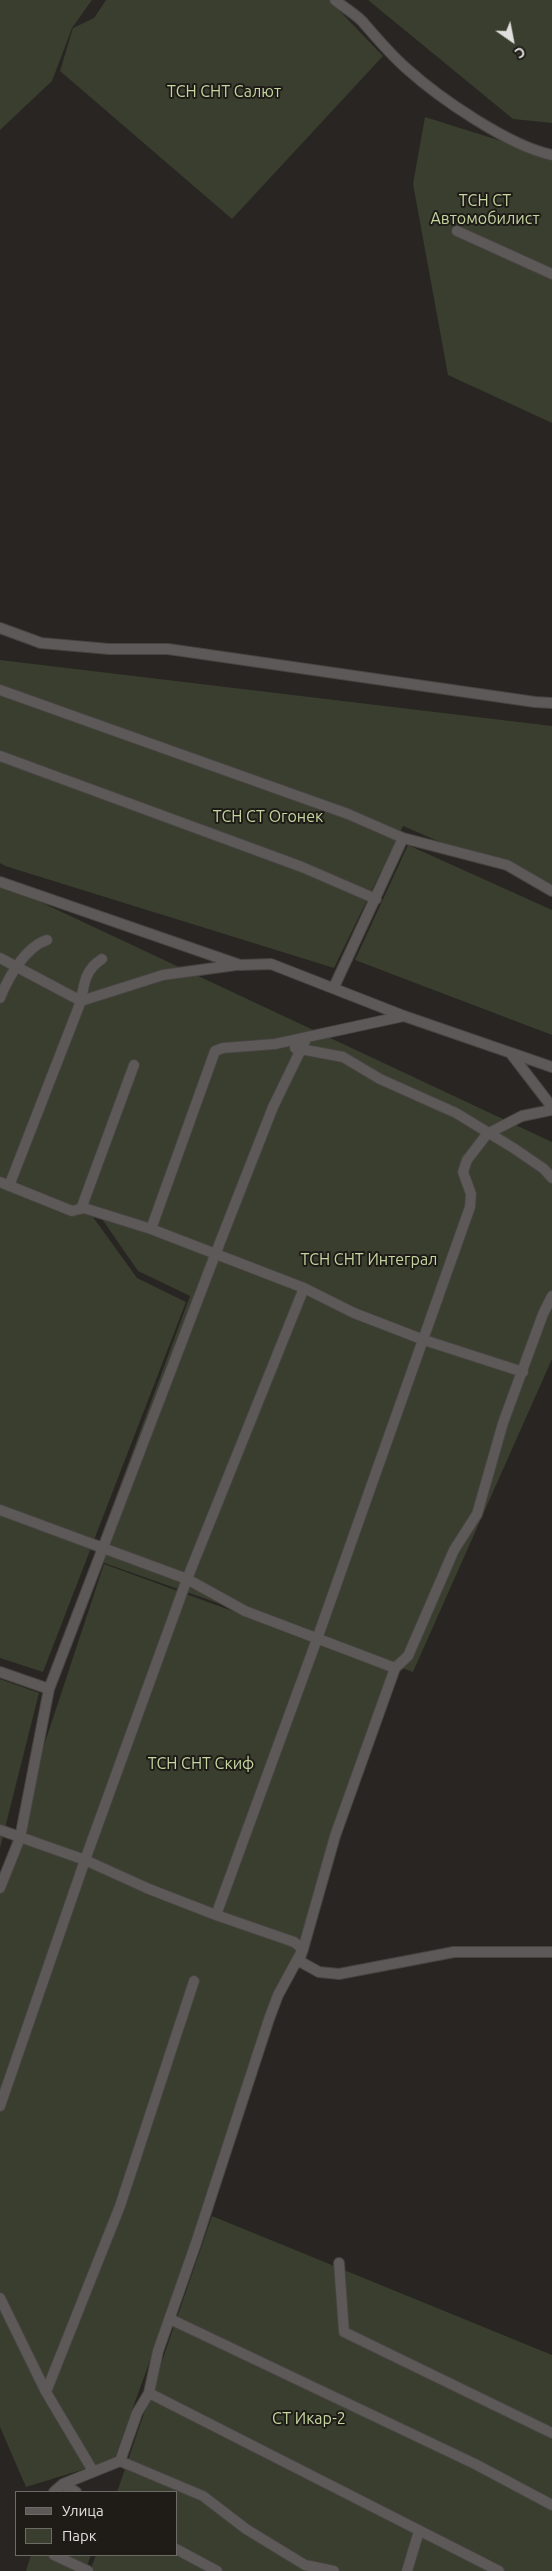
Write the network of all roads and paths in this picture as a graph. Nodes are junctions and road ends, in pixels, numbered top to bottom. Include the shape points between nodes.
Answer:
1 (334, 0) edge
2 (552, 156) edge
3 (457, 232) dead end
4 (552, 274) edge
5 (0, 628) edge
6 (0, 690) edge
7 (552, 703) edge
8 (0, 756) edge
9 (403, 838) junction
10 (0, 882) edge
11 (552, 891) edge
12 (376, 899) junction
13 (46, 940) dead end
14 (0, 958) edge
15 (102, 959) dead end
16 (240, 965) junction
17 (18, 968) junction
18 (334, 987) junction
19 (0, 998) edge
20 (81, 1001) junction
21 (404, 1016) junction
22 (307, 1037) junction
23 (275, 1044) junction
24 (300, 1049) junction
25 (511, 1054) junction
26 (134, 1065) dead end
27 (552, 1067) edge
28 (552, 1108) edge
29 (487, 1134) junction
30 (552, 1178) edge
31 (4, 1184) edge
32 (81, 1209) junction
33 (151, 1229) junction
34 (215, 1255) junction
35 (304, 1288) junction
36 (552, 1296) edge
37 (424, 1340) junction
38 (523, 1372) junction
39 (0, 1510) edge
40 (104, 1549) junction
41 (187, 1579) junction
42 (318, 1639) junction
43 (395, 1668) junction
44 (0, 1672) edge
45 (50, 1689) junction
46 (0, 1830) edge
47 (20, 1838) junction
48 (85, 1860) junction
49 (0, 1888) edge
50 (216, 1915) junction
51 (303, 1949) junction
52 (552, 1952) edge
53 (194, 1981) dead end
54 (0, 2106) edge
55 (339, 2263) dead end
56 (0, 2298) edge
57 (170, 2319) junction
58 (46, 2392) junction
59 (149, 2393) junction
60 (552, 2433) edge
61 (120, 2461) junction
62 (93, 2471) junction
63 (64, 2484) junction
64 (55, 2491) edge
65 (74, 2491) edge
66 (552, 2505) edge
67 (419, 2531) junction
68 (178, 2550) edge
69 (56, 2556) edge
70 (88, 2571) edge
71 (217, 2571) edge
72 (334, 2571) edge
73 (407, 2571) edge
74 (498, 2571) edge

1 - 2 street via 361,20 374,38 446,100 480,122
3 - 4 street
5 - 7 street via 41,643 109,649 168,649
6 - 9 street via 348,814
8 - 12 street via 302,867
9 - 11 street via 507,865
9 - 12 street
10 - 16 street
12 - 18 street
13 - 17 street via 32,947
14 - 17 street
15 - 20 street via 91,966
16 - 18 street via 271,964
16 - 20 street via 163,975
17 - 19 street via 6,982
17 - 20 street
18 - 21 street
20 - 31 street
21 - 22 street
21 - 25 street
22 - 23 street
22 - 24 street
23 - 24 street
23 - 33 street via 223,1048 213,1055
24 - 29 street via 344,1057 380,1079 456,1113
24 - 34 street via 273,1107
25 - 27 street
25 - 28 street
26 - 32 street
28 - 29 street via 522,1116
29 - 30 street via 515,1149
29 - 37 street via 467,1160 463,1172 471,1194 470,1207
31 - 32 street via 72,1211
32 - 33 street
33 - 34 street
34 - 35 street
34 - 40 street
35 - 37 street via 354,1313
35 - 41 street
36 - 38 street
37 - 38 street
37 - 42 street
38 - 43 street via 503,1422 477,1514 454,1550 408,1656
39 - 40 street
40 - 41 street
40 - 45 street
41 - 42 street via 245,1611
41 - 48 street
42 - 43 street
42 - 50 street
43 - 51 street via 335,1836
44 - 45 street
45 - 47 street
46 - 47 street
47 - 48 street
47 - 49 street
48 - 50 street via 149,1890
48 - 54 street
50 - 51 street via 294,1942
51 - 52 street via 299,1961 319,1972 339,1974 454,1952
51 - 57 street via 269,2019
53 - 58 street via 120,2206
55 - 60 street via 344,2332
56 - 58 street
57 - 59 street via 158,2351
57 - 66 street via 475,2464
58 - 62 street
59 - 61 street via 137,2413
59 - 67 street
61 - 62 street
61 - 72 street via 203,2496 246,2529 305,2565
62 - 63 street
63 - 64 street
63 - 65 street
67 - 73 street
67 - 74 street
68 - 71 street
69 - 70 street

